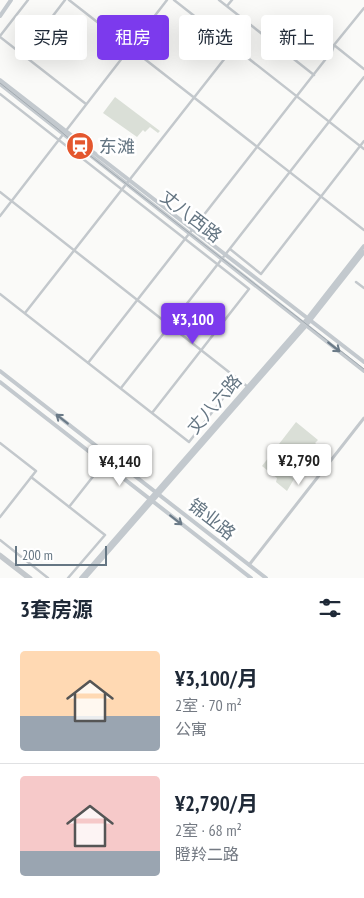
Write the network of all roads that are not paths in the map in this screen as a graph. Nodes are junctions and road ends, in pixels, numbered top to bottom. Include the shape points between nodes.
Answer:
1 (11, 0) edge
2 (28, 0) edge
3 (67, 0) edge
4 (167, 0) edge
5 (174, 0) edge
6 (219, 0) edge
7 (232, 0) edge
8 (227, 6) junction
9 (364, 8) edge
10 (55, 15) edge
11 (155, 15) edge
12 (193, 15) edge
13 (238, 15) edge
14 (0, 16) edge
15 (97, 23) edge
16 (251, 26) edge
17 (0, 36) edge
18 (334, 45) junction
19 (15, 48) edge
20 (29, 60) edge
21 (121, 60) edge
22 (145, 60) edge
23 (222, 60) edge
24 (251, 60) edge
25 (364, 69) edge
26 (314, 75) junction
27 (364, 77) edge
28 (0, 80) edge
29 (0, 84) edge
30 (0, 94) edge
31 (297, 96) junction
32 (193, 97) junction
33 (86, 104) junction
34 (329, 122) junction
35 (64, 132) junction
36 (58, 140) junction
37 (364, 141) edge
38 (256, 146) junction
39 (360, 146) junction
40 (364, 149) edge
41 (289, 172) junction
42 (128, 182) junction
43 (122, 189) junction
44 (0, 192) edge
45 (321, 196) junction
46 (11, 201) junction
47 (0, 216) edge
48 (364, 230) edge
49 (191, 231) junction
50 (185, 238) junction
51 (364, 246) edge
52 (230, 249) junction
53 (74, 250) junction
54 (364, 252) edge
55 (224, 257) junction
56 (218, 264) junction
57 (356, 282) dead end
58 (364, 288) edge
59 (0, 294) edge
60 (137, 300) junction
61 (25, 313) junction
62 (307, 322) junction
63 (170, 325) junction
64 (201, 349) junction
65 (363, 359) edge
66 (88, 363) junction
67 (364, 370) edge
68 (0, 371) edge
69 (238, 379) junction
70 (0, 382) edge
71 (248, 386) junction
72 (121, 388) junction
73 (152, 413) junction
74 (364, 418) edge
75 (0, 443) edge
76 (95, 474) dead end
77 (31, 477) junction
78 (156, 493) junction
79 (151, 500) junction
80 (69, 507) junction
81 (2, 512) edge
82 (0, 517) edge
83 (0, 540) edge
84 (0, 556) edge
85 (249, 565) junction
86 (26, 578) edge
87 (31, 578) edge
88 (48, 578) edge
89 (68, 578) edge
90 (83, 578) edge
91 (251, 578) edge
92 (266, 578) edge

1 - 14 main road
2 - 17 street
3 - 10 street
3 - 15 street
4 - 11 street
5 - 12 street
6 - 8 street
7 - 8 street
8 - 13 street
9 - 18 street
16 - 26 street
17 - 19 street
18 - 25 street
18 - 26 street
20 - 33 street
21 - 33 street
22 - 32 street
23 - 32 street
24 - 31 street
26 - 31 street
27 - 34 street
28 - 35 main road, 丈八西路
29 - 35 main road, 丈八西路
30 - 36 street
31 - 34 street
31 - 38 street
32 - 38 street
32 - 42 street
33 - 35 street
34 - 39 street
34 - 41 street
35 - 36 street
35 - 42 main road, 丈八西路
36 - 43 street
36 - 46 street
37 - 39 street
38 - 41 street
38 - 49 street
39 - 40 street
39 - 45 street
41 - 45 street
41 - 52 street
42 - 43 street
42 - 49 main road, 丈八西路
43 - 50 street
43 - 53 street
44 - 46 street
45 - 48 street
45 - 52 street via 261,274
46 - 47 street
46 - 53 street
49 - 50 street
49 - 55 main road, 丈八西路
50 - 56 street
50 - 60 street
51 - 62 main road, 丈八六路
52 - 55 street
53 - 60 street
53 - 61 street
54 - 62 main road, 丈八六路
55 - 56 street
55 - 62 main road, 丈八西路
56 - 63 street
56 - 64 street via 249,289
57 - 58 street
59 - 61 street
60 - 63 street
60 - 66 street
61 - 66 street
62 - 65 main road, 丈八西路 via 318,326
62 -> 67 main road, 丈八西路
62 - 71 main road, 丈八六路
62 - 78 main road, 丈八六路
63 - 64 street
63 - 72 street
64 - 69 street
64 - 73 street
66 - 72 street
78 -> 68 main road, 锦业路
69 - 71 street
69 - 73 street via 189,442
70 - 79 main road, 锦业路
71 - 78 main road, 丈八六路
72 - 73 street
74 - 85 street
75 - 77 street via 36,471
76 - 80 street
77 - 80 street
77 - 81 street
78 - 79 main road, 丈八六路
78 - 85 main road, 锦业路
79 - 90 main road, 丈八六路
79 -> 91 main road, 锦业路
80 - 89 street via 105,535
81 - 82 street
83 - 88 street
84 - 86 street
84 - 87 street
85 - 92 main road, 锦业路

